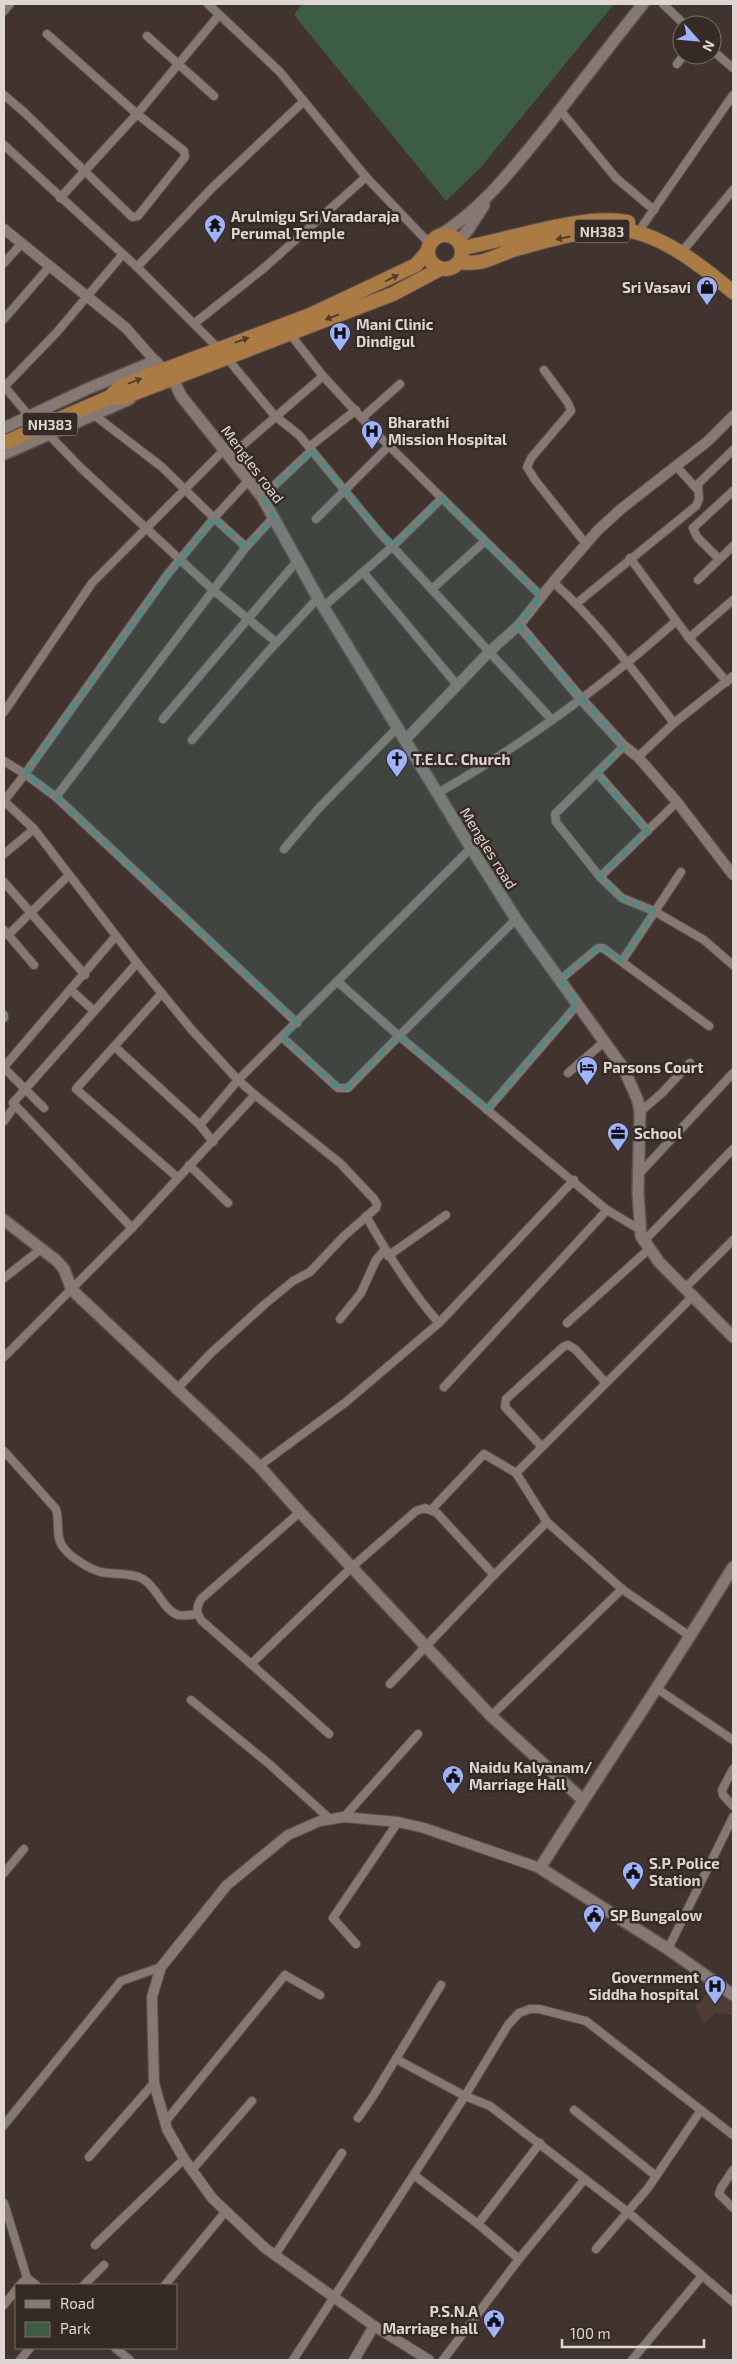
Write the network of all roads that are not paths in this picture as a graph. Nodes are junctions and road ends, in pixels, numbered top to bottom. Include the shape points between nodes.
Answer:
1 (10, 4) edge
2 (208, 4) edge
3 (643, 4) edge
4 (663, 4) edge
5 (4, 11) edge
6 (219, 15) junction
7 (675, 15) edge
8 (47, 34) dead end
9 (147, 36) dead end
10 (722, 59) edge
11 (178, 62) junction
12 (733, 68) edge
13 (4, 95) edge
14 (733, 95) edge
15 (214, 96) dead end
16 (304, 101) junction
17 (560, 110) junction
18 (138, 114) junction
19 (4, 146) edge
20 (86, 171) junction
21 (366, 178) junction
22 (733, 190) edge
23 (492, 193) junction
24 (60, 198) junction
25 (654, 210) junction
26 (643, 225) junction
27 (4, 229) edge
28 (22, 244) junction
29 (432, 244) junction
30 (686, 247) junction
31 (460, 250) junction
32 (123, 254) junction
33 (4, 263) edge
34 (50, 266) junction
35 (137, 267) junction
36 (440, 268) junction
37 (733, 280) edge
38 (733, 292) edge
39 (86, 296) junction
40 (4, 319) edge
41 (195, 323) junction
42 (290, 334) junction
43 (222, 353) junction
44 (544, 370) dead end
45 (167, 374) junction
46 (322, 376) junction
47 (400, 384) dead end
48 (4, 386) edge
49 (95, 410) junction
50 (356, 410) junction
51 (29, 416) junction
52 (275, 416) junction
53 (733, 416) edge
54 (362, 418) junction
55 (4, 428) edge
56 (48, 435) junction
57 (4, 443) edge
58 (389, 446) junction
59 (310, 449) junction
60 (733, 450) edge
61 (226, 453) junction
62 (4, 454) edge
63 (676, 466) junction
64 (249, 480) junction
65 (185, 488) junction
66 (697, 489) junction
67 (347, 491) junction
68 (733, 491) edge
69 (262, 497) junction
70 (442, 498) junction
71 (274, 517) junction
72 (214, 518) junction
73 (316, 519) dead end
74 (146, 528) junction
75 (485, 541) junction
76 (586, 544) junction
77 (393, 546) junction
78 (733, 546) edge
79 (246, 547) junction
80 (630, 558) junction
81 (181, 559) junction
82 (719, 559) junction
83 (297, 561) junction
84 (362, 572) junction
85 (698, 580) dead end
86 (553, 582) junction
87 (432, 589) junction
88 (213, 590) junction
89 (541, 596) junction
90 (733, 600) edge
91 (321, 603) junction
92 (577, 603) junction
93 (247, 619) junction
94 (676, 621) junction
95 (518, 625) junction
96 (689, 638) junction
97 (276, 642) junction
98 (489, 652) junction
99 (628, 664) junction
100 (733, 676) edge
101 (726, 682) junction
102 (457, 684) junction
103 (582, 700) junction
104 (4, 712) edge
105 (163, 719) dead end
106 (552, 720) junction
107 (674, 722) junction
108 (398, 727) junction
109 (406, 739) junction
110 (192, 740) dead end
111 (624, 746) junction
112 (638, 758) junction
113 (4, 761) edge
114 (25, 774) junction
115 (598, 774) junction
116 (438, 794) junction
117 (56, 797) junction
118 (4, 802) edge
119 (677, 802) junction
120 (34, 829) junction
121 (648, 831) junction
122 (470, 848) junction
123 (284, 849) dead end
124 (4, 854) edge
125 (681, 872) dead end
126 (69, 875) junction
127 (733, 875) edge
128 (600, 877) junction
129 (4, 882) edge
130 (654, 911) junction
131 (31, 914) junction
132 (516, 919) junction
133 (6, 933) edge
134 (115, 937) junction
135 (622, 962) junction
136 (137, 963) junction
137 (34, 965) dead end
138 (733, 965) edge
139 (84, 976) junction
140 (560, 979) junction
141 (338, 982) junction
142 (71, 990) junction
143 (162, 993) junction
144 (578, 1004) junction
145 (94, 1011) junction
146 (297, 1023) junction
147 (709, 1026) dead end
148 (399, 1036) junction
149 (282, 1037) junction
150 (604, 1042) junction
151 (115, 1046) junction
152 (690, 1063) dead end
153 (4, 1067) edge
154 (568, 1073) dead end
155 (733, 1073) edge
156 (238, 1080) junction
157 (26, 1089) junction
158 (255, 1095) junction
159 (15, 1106) junction
160 (44, 1108) dead end
161 (487, 1110) junction
162 (640, 1112) junction
163 (4, 1121) edge
164 (200, 1125) junction
165 (213, 1142) junction
166 (733, 1149) edge
167 (189, 1165) junction
168 (638, 1175) junction
169 (176, 1177) junction
170 (574, 1180) junction
171 (228, 1203) dead end
172 (607, 1210) junction
173 (446, 1215) dead end
174 (366, 1216) junction
175 (4, 1220) edge
176 (132, 1228) junction
177 (639, 1229) junction
178 (733, 1240) edge
179 (646, 1245) junction
180 (41, 1249) junction
181 (386, 1252) junction
182 (4, 1278) edge
183 (72, 1290) junction
184 (689, 1292) junction
185 (340, 1319) dead end
186 (439, 1323) junction
187 (567, 1323) dead end
188 (733, 1337) edge
189 (4, 1357) edge
190 (606, 1383) junction
191 (444, 1387) dead end
192 (176, 1390) junction
193 (542, 1447) junction
194 (4, 1451) edge
195 (259, 1466) junction
196 (516, 1473) junction
197 (431, 1510) junction
198 (300, 1512) junction
199 (547, 1522) junction
200 (352, 1567) junction
201 (733, 1567) edge
202 (494, 1575) junction
203 (622, 1588) junction
204 (198, 1614) junction
205 (691, 1637) junction
206 (425, 1646) junction
207 (251, 1664) junction
208 (390, 1684) dead end
209 (656, 1688) junction
210 (191, 1700) dead end
211 (491, 1716) junction
212 (329, 1734) dead end
213 (418, 1734) dead end
214 (733, 1740) edge
215 (733, 1769) edge
216 (582, 1799) junction
217 (733, 1806) edge
218 (344, 1817) junction
219 (733, 1817) edge
220 (331, 1820) junction
221 (398, 1822) junction
222 (24, 1849) dead end
223 (540, 1868) junction
224 (4, 1873) edge
225 (356, 1944) dead end
226 (668, 1949) junction
227 (161, 1967) junction
228 (441, 1985) dead end
229 (733, 1994) edge
230 (320, 1995) dead end
231 (396, 2059) junction
232 (154, 2083) junction
233 (465, 2096) junction
234 (252, 2101) dead end
235 (574, 2110) dead end
236 (701, 2110) junction
237 (358, 2118) dead end
238 (165, 2122) junction
239 (4, 2126) edge
240 (733, 2135) edge
241 (540, 2143) junction
242 (342, 2153) dead end
243 (89, 2157) dead end
244 (184, 2159) junction
245 (192, 2170) junction
246 (733, 2170) edge
247 (414, 2175) junction
248 (656, 2176) junction
249 (584, 2180) junction
250 (4, 2203) edge
251 (733, 2208) edge
252 (226, 2211) junction
253 (629, 2213) junction
254 (478, 2224) junction
255 (96, 2245) dead end
256 (596, 2249) dead end
257 (274, 2255) junction
258 (519, 2259) junction
259 (104, 2265) dead end
260 (702, 2276) junction
261 (27, 2278) junction
262 (21, 2284) edge
263 (35, 2284) edge
264 (85, 2284) edge
265 (166, 2284) edge
266 (15, 2291) edge
267 (334, 2298) junction
268 (733, 2302) edge
269 (4, 2304) edge
270 (374, 2326) junction
271 (29, 2349) edge
272 (116, 2349) edge
273 (127, 2359) edge
274 (20, 2360) edge
275 (293, 2360) edge
276 (354, 2360) edge
277 (428, 2360) edge
278 (443, 2360) edge
279 (632, 2360) edge

1 - 5 street
2 - 6 street
3 - 17 main road
4 - 7 street
6 - 11 street
6 - 16 street via 280,72
8 - 18 street
9 - 11 street
10 - 12 street
11 - 15 street
11 - 18 street
13 - 20 street
14 - 25 street
16 - 21 street
16 - 35 street via 212,188
17 - 23 main road
17 - 25 street via 616,178
18 - 20 street
18 - 20 street via 185,157 138,216 132,217
19 - 24 street
20 - 24 street
21 - 29 street
21 - 41 street via 264,268
22 - 30 street
23 - 29 main road
23 - 31 main road
24 - 32 street
25 - 26 street
26 - 30 highway, NH383
26 - 31 highway, NH383 via 624,221 574,224
27 - 28 street
28 - 33 street
28 - 34 street
29 - 31 highway, NH383 via 445,234 453,237
29 - 36 highway via 429,259
43 -> 29 highway, NH383 via 416,266
30 - 37 highway, NH383
31 - 36 highway, NH383 via 447,269
38 -> 31 highway, NH383 via 684,255 650,238 621,230 576,234 474,264
32 - 35 street
32 - 39 street
34 - 39 street
34 - 40 street
35 - 41 street
36 -> 42 highway, NH383 via 393,294
39 - 45 street via 126,328
39 - 48 street via 57,332
41 - 43 street
42 - 43 highway, NH383
42 - 46 street
43 - 45 highway, NH383
43 - 52 street
44 - 76 street via 571,411 527,466
45 - 49 main road via 154,389
45 - 49 highway via 121,386
45 - 51 main road via 87,389
45 - 61 main road, Mengles road
46 - 50 street
46 - 52 street
47 - 54 street
48 - 51 street
49 - 56 main road
49 - 57 highway, NH383
49 - 65 street
50 - 54 street
50 - 59 street
51 - 55 main road
52 - 59 street
52 - 61 street
53 - 63 street
54 - 58 street
56 - 62 main road
56 - 74 street
58 - 67 street
58 - 70 street
59 - 67 street
59 - 69 street
60 - 66 street via 700,481
61 - 64 main road, Mengles road
61 - 65 street
63 - 66 street
63 - 76 street via 621,509
64 - 69 main road, Mengles road
64 - 72 street
65 - 72 street
65 - 74 street
66 - 80 street via 699,499 696,506
67 - 73 street
67 - 77 street
68 - 82 street via 693,528 697,537
69 - 71 main road, Mengles road
70 - 75 street
70 - 77 street
71 - 79 street
71 - 83 main road, Mengles road
72 - 79 street
72 - 81 street
74 - 81 street
74 - 104 street via 92,583
75 - 87 street
75 - 89 street
76 - 86 street
77 - 84 street
77 - 87 street
78 - 82 street
79 - 88 street
80 - 92 street
80 - 94 street
81 - 88 street
81 - 114 street via 138,614
82 - 85 street
83 - 91 main road, Mengles road
83 - 93 street
84 - 91 street
84 - 102 street
86 - 89 street
86 - 92 street
87 - 98 street
88 - 93 street
88 - 117 street
89 - 95 street
90 - 96 street
91 - 97 street
91 - 108 main road, Mengles road
92 - 99 street
93 - 97 street
93 - 105 street
94 - 96 street
94 - 99 street
95 - 98 street
95 - 103 street
96 - 101 street
97 - 110 street
98 - 102 street
98 - 106 street
99 - 103 street
99 - 107 street
100 - 101 street
101 - 107 street
102 - 109 street
103 - 106 street
103 - 111 street
106 - 116 street via 492,762
107 - 112 street
108 - 109 main road, Mengles road
108 - 123 street
109 - 116 main road, Mengles road
111 - 112 street
111 - 115 street
112 - 119 street
113 - 114 street
114 - 117 street
114 - 118 street
115 - 121 street
115 - 128 street via 555,814 555,818
116 - 122 main road, Mengles road
117 - 146 street
118 - 120 street
119 - 121 street
119 - 127 street
120 - 124 street
120 - 126 street
121 - 128 street
122 - 132 main road, Mengles road
122 - 141 street
125 - 130 street
126 - 131 street
126 - 134 street
128 - 130 street via 622,898
129 - 131 street
130 - 135 street
130 - 138 street via 704,940
131 - 133 street
131 - 139 street
132 - 140 main road, Mengles road
132 - 148 street
133 - 137 street
134 - 136 street
134 - 139 street
135 - 140 street via 608,950 598,948
135 - 147 street
136 - 143 street
136 - 145 street
139 - 142 street
140 - 144 main road, Mengles road
141 - 146 street
141 - 148 street
142 - 145 street
142 - 153 street
143 - 151 street
143 - 156 street
144 - 150 main road, Mengles road
144 - 161 street
145 - 157 street
146 - 149 street
148 - 149 street via 348,1088 343,1089
148 - 161 street
149 - 156 street
150 - 154 street
150 - 162 main road, Mengles road via 632,1084
151 - 164 street
151 - 169 street via 76,1088
152 - 162 street
153 - 157 street
155 - 168 street
156 - 158 street
156 - 164 street
157 - 159 street via 14,1100
157 - 160 street
158 - 165 street
158 - 174 street via 340,1163 374,1200 376,1208
159 - 163 street
159 - 176 street
161 - 170 street
162 - 168 main road, Mengles road
164 - 165 street
165 - 167 street
166 - 179 street
167 - 169 street
167 - 171 street
168 - 177 main road, Mengles road
169 - 176 street
170 - 172 street
170 - 186 street
172 - 177 street
172 - 191 street
173 - 181 street
174 - 181 street
174 - 192 street via 310,1272 286,1286 216,1348
175 - 180 main road
176 - 183 street
177 - 179 main road, Mengles road
178 - 184 street
179 - 184 main road, Mengles road
179 - 187 street
180 - 182 street
180 - 183 main road via 64,1269
181 - 185 street via 376,1260 361,1293
181 - 186 street via 414,1294
183 - 189 street
183 - 192 main road
184 - 188 main road, Mengles road
184 - 190 street
186 - 195 street via 346,1402
190 - 193 street
190 - 193 street via 568,1345 506,1399 505,1407
192 - 195 main road
193 - 196 street
194 - 204 street via 56,1509 59,1541 64,1548 82,1563 101,1572 142,1579 179,1615
195 - 198 main road
196 - 197 street via 484,1454
196 - 199 street
197 - 200 street via 416,1511
197 - 202 street
198 - 200 main road
198 - 204 street via 201,1599 197,1606
199 - 202 street
199 - 203 street
200 - 206 main road
200 - 207 street
201 - 205 main road
202 - 206 street
203 - 205 street
203 - 211 street
204 - 207 street
205 - 209 main road
206 - 208 street
206 - 211 main road
207 - 212 street
209 - 214 street
209 - 216 main road
210 - 220 street
211 - 216 main road
213 - 218 street
215 - 217 street via 722,1790
216 - 223 main road
218 - 220 street
218 - 221 street
219 - 226 street
220 - 227 street via 320,1821 288,1835 227,1885
221 - 223 street
221 - 225 street via 333,1918
222 - 224 street
223 - 226 main road
226 - 229 main road
227 - 232 street via 152,1997
227 - 239 street via 121,1981
228 - 231 street
230 - 238 street via 285,1975
231 - 233 street
231 - 237 street
232 - 238 street
232 - 243 street
233 - 236 street via 508,2025 519,2013 530,2009 586,2021
233 - 241 street via 490,2106
233 - 247 street
234 - 245 street
235 - 248 street
236 - 240 street
236 - 248 street
238 - 244 street
241 - 249 street
241 - 254 street
242 - 257 street
244 - 245 street
244 - 255 street
245 - 252 street
246 - 251 street via 719,2194
247 - 254 street
247 - 267 street
248 - 253 street
249 - 253 street
249 - 258 street
250 - 261 street
252 - 257 street
252 - 265 street
253 - 256 street
253 - 260 street
254 - 258 street
257 - 267 street
258 - 278 street
259 - 264 street
260 - 268 street
260 - 279 street
261 - 262 street
261 - 263 street
266 - 269 street
267 - 270 street
267 - 275 street
270 - 276 street
270 - 277 street
271 - 274 street
272 - 273 street

